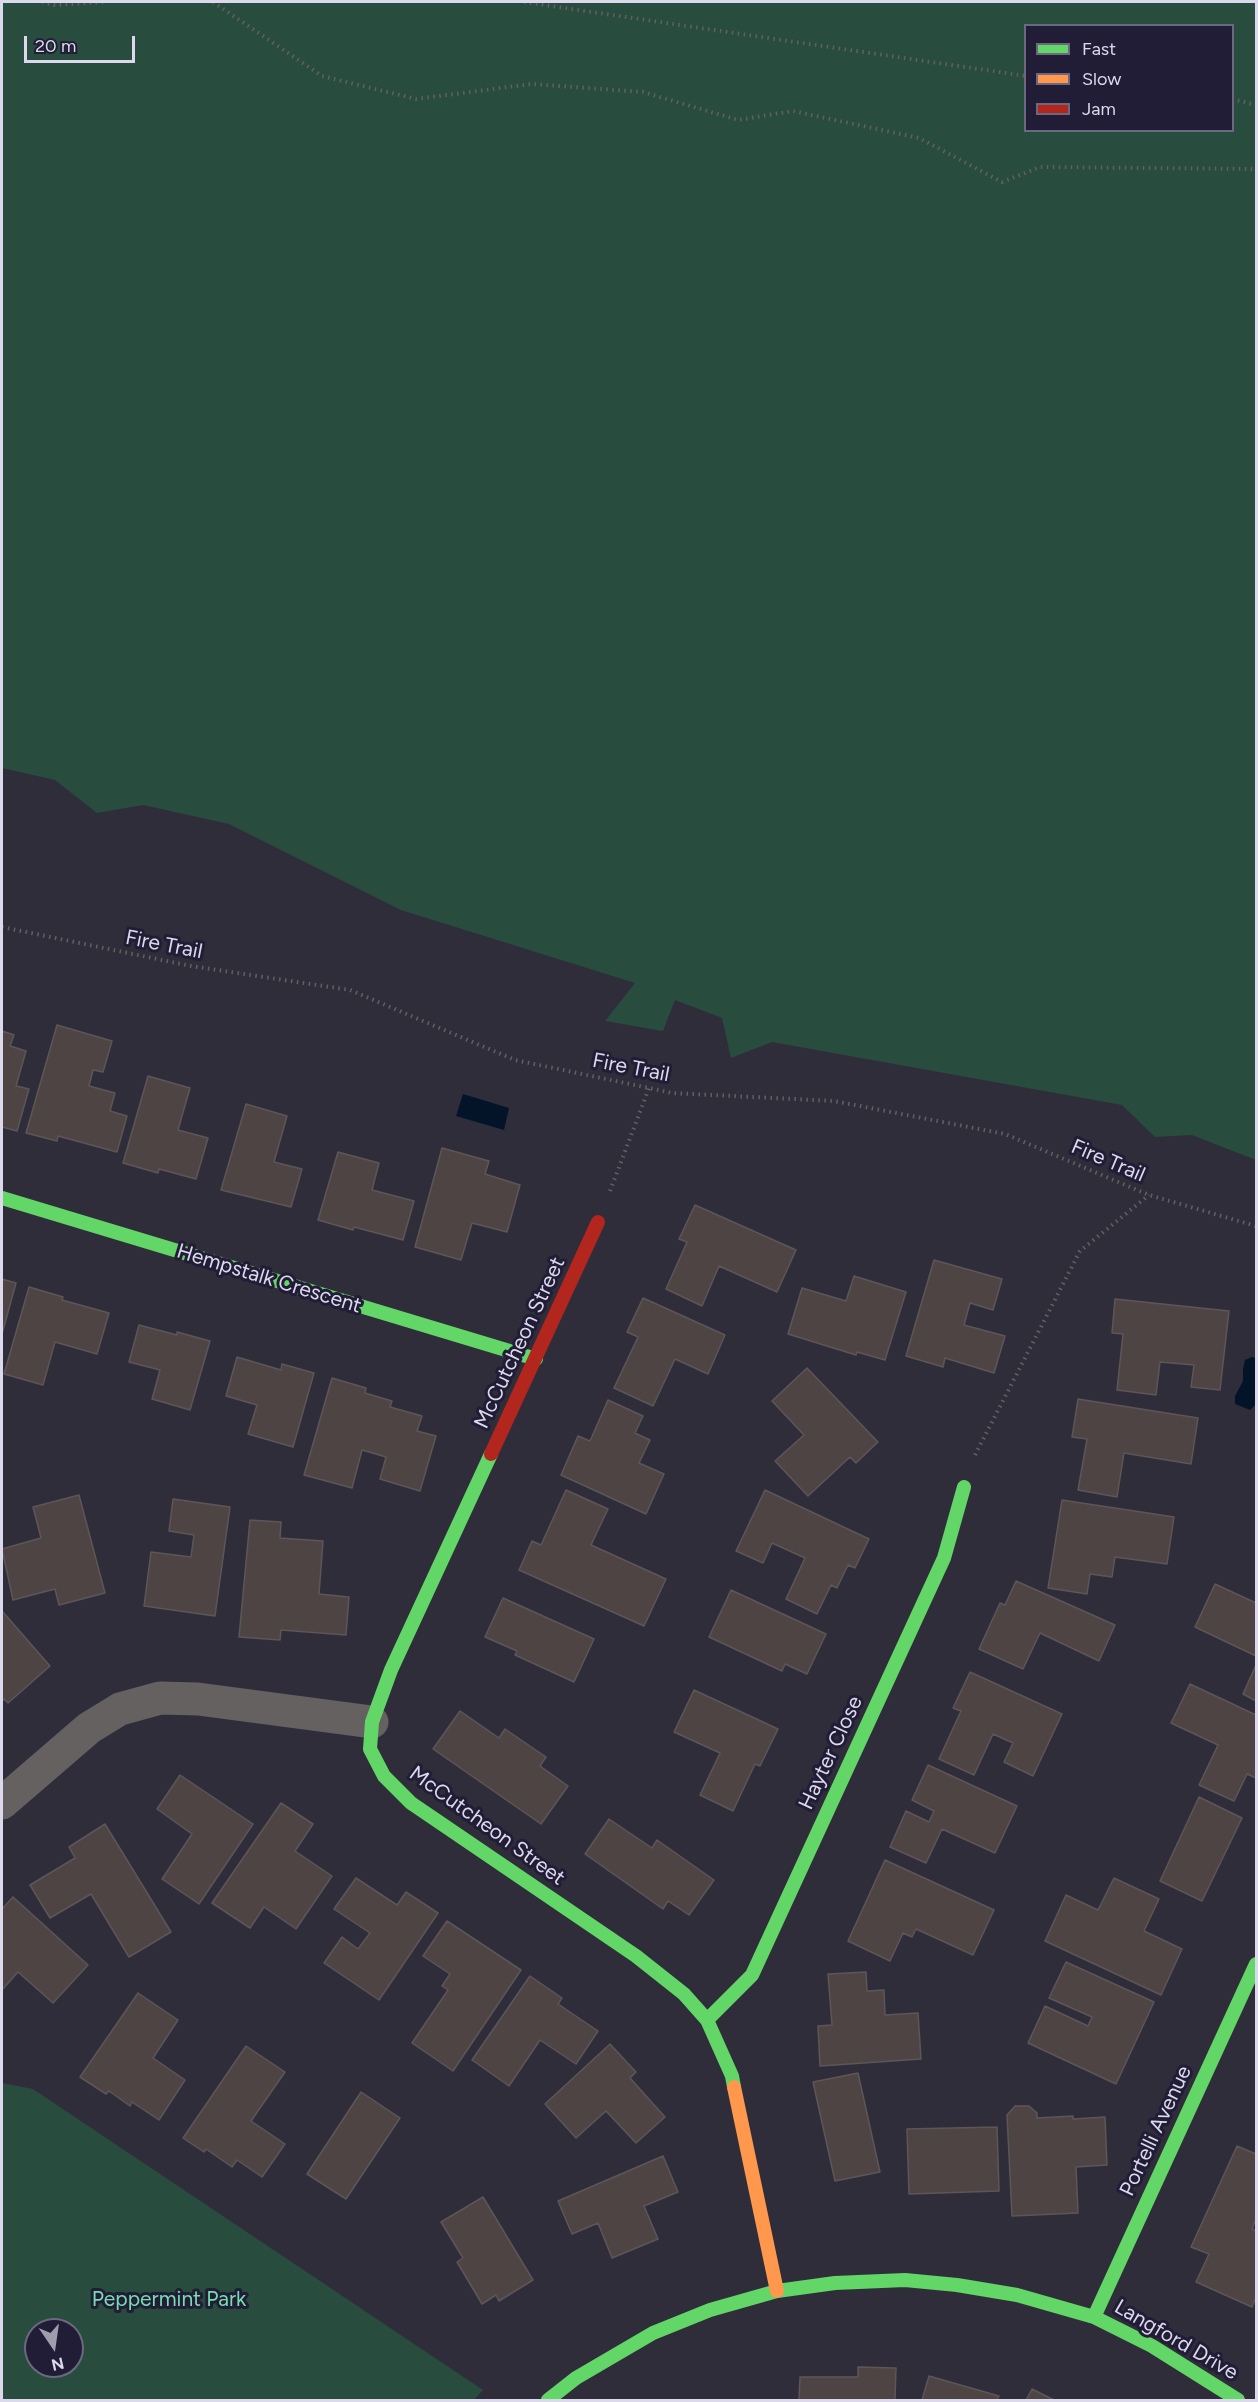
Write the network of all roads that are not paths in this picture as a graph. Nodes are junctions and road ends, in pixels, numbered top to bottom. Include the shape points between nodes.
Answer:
1 (2, 1198) edge
2 (598, 1222) road end
3 (536, 1359) junction
4 (964, 1487) road end
5 (372, 1722) junction
6 (2, 1803) edge
7 (1257, 1964) edge
8 (708, 2020) junction
9 (777, 2291) junction
10 (1094, 2317) junction
11 (548, 2400) edge
12 (1238, 2400) edge

1 - 3 street, Hempstalk Crescent
2 - 3 street, McCutcheon Street
3 - 5 street, McCutcheon Street via 391,1670
4 - 8 street, Hayter Close via 944,1558 752,1975
5 - 6 street via 198,1699 160,1698 120,1709 89,1728
5 - 8 street, McCutcheon Street via 370,1749 384,1776 411,1803 636,1956 684,1994
7 - 10 street, Portelli Avenue
8 - 9 street, McCutcheon Street via 732,2076
9 - 10 street, Langford Drive via 835,2283 905,2280 1017,2295
9 - 11 street, Langford Drive via 710,2310 653,2333 576,2378
10 - 12 street, Langford Drive via 1152,2346

